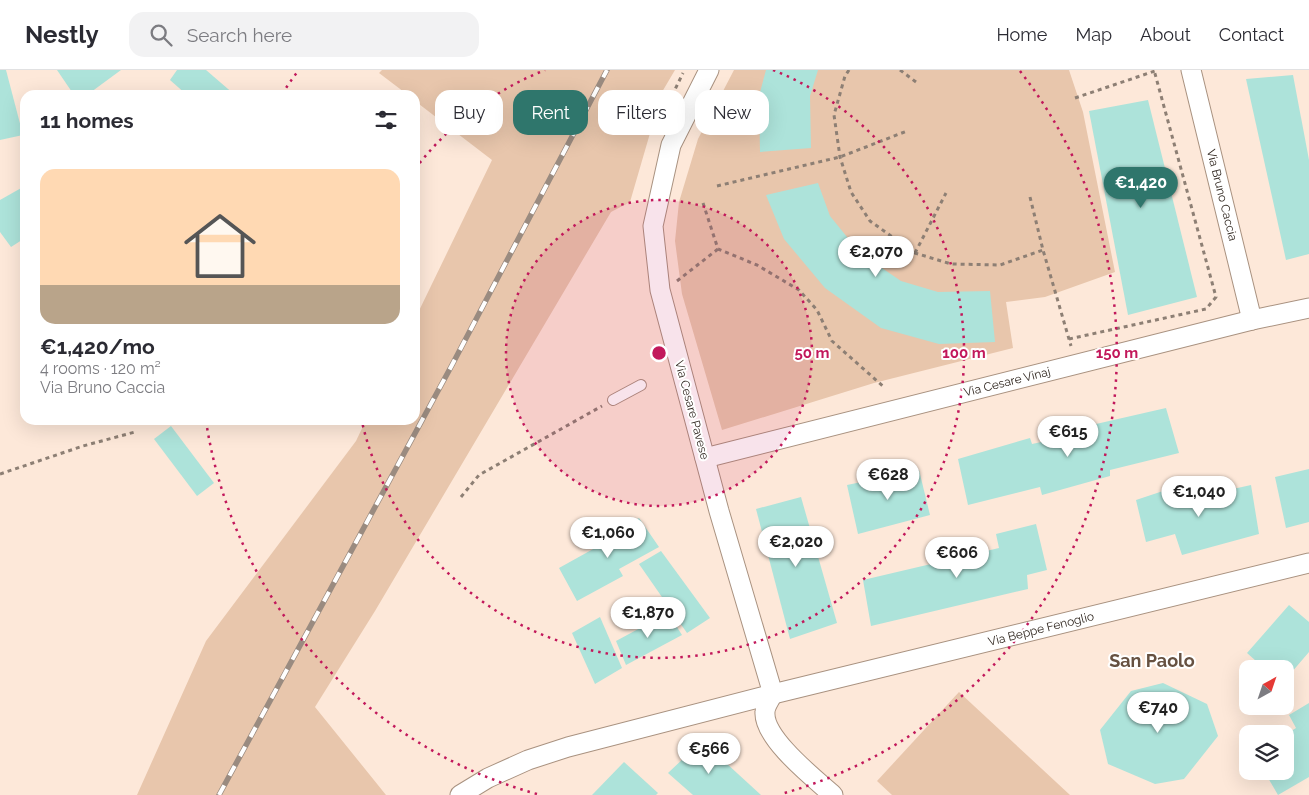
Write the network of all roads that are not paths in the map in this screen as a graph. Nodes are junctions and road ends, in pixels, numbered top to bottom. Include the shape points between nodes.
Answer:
1 (710, 70) edge
2 (1191, 70) edge
3 (1309, 308) edge
4 (1252, 320) junction
5 (641, 385) dead end
6 (613, 400) road end
7 (705, 458) junction
8 (1309, 563) edge
9 (773, 694) junction
10 (460, 795) edge
11 (833, 795) edge

1 - 7 street, Via Cesare Pavese via 671,145 653,226 660,290
2 - 4 street, Via Bruno Caccia
3 - 4 street, Via Cesare Vinaj
4 - 7 street, Via Cesare Vinaj
5 - 6 lane
7 - 9 street, Via Cesare Pavese
8 - 9 street, Via Beppe Fenoglio
9 - 10 street, Via Beppe Fenoglio via 568,746 488,778
9 - 11 street via 765,712 769,729 783,749

